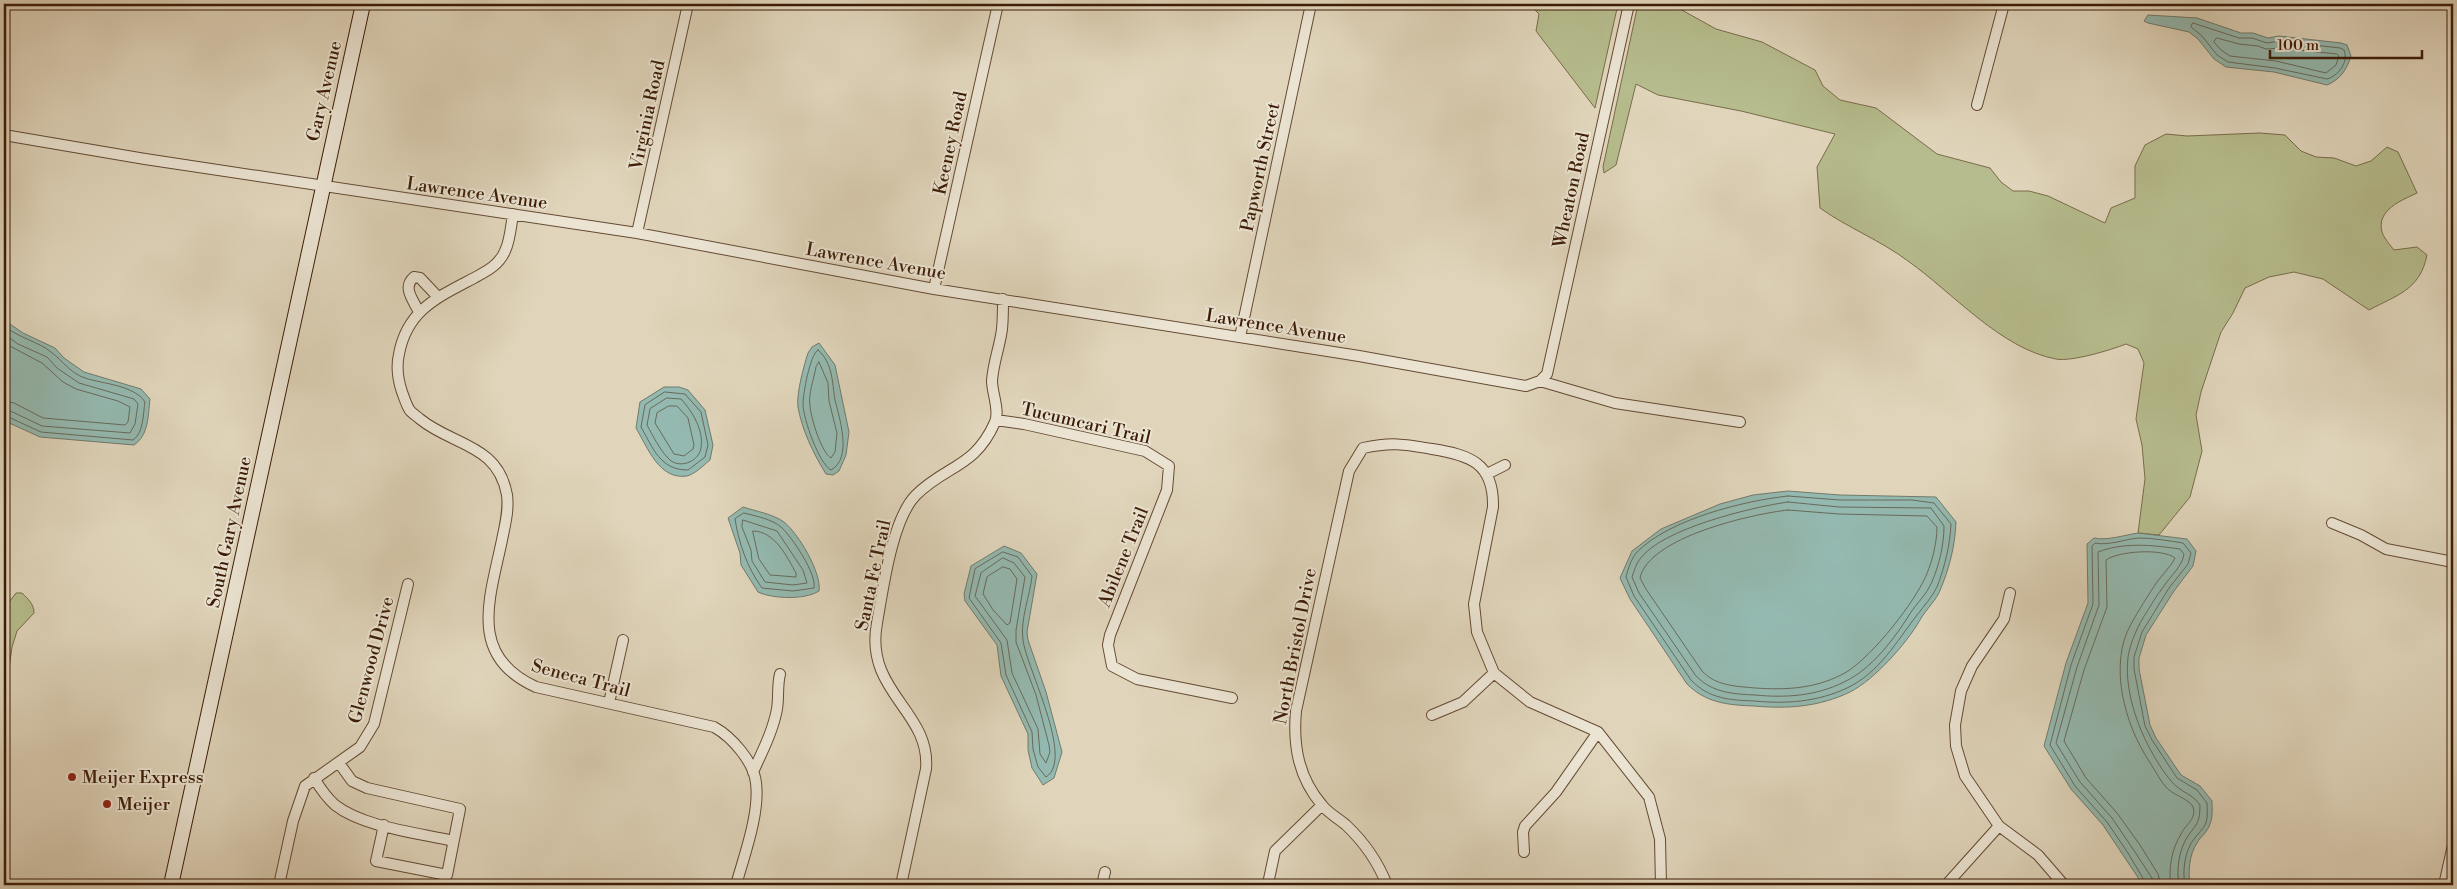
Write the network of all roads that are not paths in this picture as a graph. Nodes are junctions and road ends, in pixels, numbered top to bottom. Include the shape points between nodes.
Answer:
1 (363, 4) edge
2 (688, 4) edge
3 (998, 4) edge
4 (1312, 4) edge
5 (1629, 4) edge
6 (2004, 4) edge
7 (1977, 105) dead end
8 (4, 135) edge
9 (322, 186) junction
10 (513, 214) junction
11 (636, 233) junction
12 (934, 289) junction
13 (438, 297) junction
14 (1003, 299) junction
15 (419, 312) junction
16 (1240, 337) junction
17 (1540, 381) junction
18 (996, 420) junction
19 (1740, 422) dead end
20 (1165, 463) joint
21 (1505, 465) dead end
22 (1487, 474) junction
23 (2332, 523) dead end
24 (2453, 562) edge
25 (408, 584) dead end
26 (2010, 593) dead end
27 (624, 640) dead end
28 (1494, 673) junction
29 (780, 674) dead end
30 (1232, 698) dead end
31 (610, 703) junction
32 (1432, 715) dead end
33 (1598, 732) junction
34 (339, 763) junction
35 (753, 772) junction
36 (314, 778) junction
37 (1322, 805) junction
38 (384, 825) junction
39 (1999, 826) junction
40 (454, 841) junction
41 (2453, 845) edge
42 (1524, 852) dead end
43 (1105, 872) dead end
44 (1269, 879) dead end
45 (171, 885) edge
46 (279, 885) edge
47 (736, 885) edge
48 (901, 885) edge
49 (1102, 885) edge
50 (1387, 885) edge
51 (1660, 885) edge
52 (1946, 885) edge
53 (2064, 885) edge
54 (2444, 885) edge

1 - 9 main road, Gary Avenue
2 - 11 street, Virginia Road
3 - 12 street, Keeney Road
4 - 16 street, Papworth Street
5 - 17 street, Wheaton Road via 1548,374
6 - 7 street
8 - 9 street, Lawrence Avenue
9 - 10 street, Lawrence Avenue
9 - 45 main road, South Gary Avenue
10 - 11 street, Lawrence Avenue
10 - 13 street, Seneca Trail via 506,251 493,268
11 - 12 street, Lawrence Avenue
12 - 14 street, Lawrence Avenue
13 - 15 street, Seneca Trail
13 - 15 street via 420,278 414,277 407,287
14 - 16 street, Lawrence Avenue
14 - 18 street via 1002,329 992,382
15 - 31 street, Seneca Trail via 405,332 399,354 399,384 409,410 432,428 474,447 497,466 506,494 508,514 487,615 496,657 512,673 536,687
16 - 17 street, Lawrence Avenue via 1526,386
17 - 19 street, Lawrence Avenue via 1615,403
18 - 20 street, Tucumcari Trail via 1145,451
18 - 48 street, Santa Fe Trail via 982,445 967,461 922,489 907,505 898,527 879,615 875,647 879,668 884,681 922,738 926,752 926,769
20 - 30 street, Abilene Trail via 1169,466 1168,490 1110,635 1108,645 1112,666 1137,679
21 - 22 street
22 - 28 street via 1493,492 1493,507 1476,586 1474,612 1477,632
22 - 37 street, North Bristol Drive via 1475,461 1459,454 1388,443 1363,448 1346,479 1296,711 1294,734 1302,772
23 - 24 street via 2386,549
25 - 34 street, Glenwood Drive via 374,724 360,746
26 - 39 street via 2004,619 1967,676 1955,725 1956,746 1965,776
27 - 31 street
28 - 32 street via 1463,702
28 - 33 street via 1530,702
29 - 35 street via 775,716
31 - 35 street, Seneca Trail via 714,727 734,740
33 - 42 street via 1556,792 1525,826
33 - 51 street via 1649,797 1660,839
34 - 36 street, Glenwood Drive
34 - 40 street via 352,781 366,788 460,809
35 - 47 street, Seneca Trail via 756,800
36 - 38 street via 324,794 340,808
36 - 46 street, Glenwood Drive via 305,786 293,821
37 - 44 street via 1275,851
37 - 50 street, North Bristol Drive via 1368,848
38 - 40 street
38 - 40 street via 376,861 447,875
39 - 52 street
39 - 53 street via 2038,855
41 - 54 street
43 - 49 street

